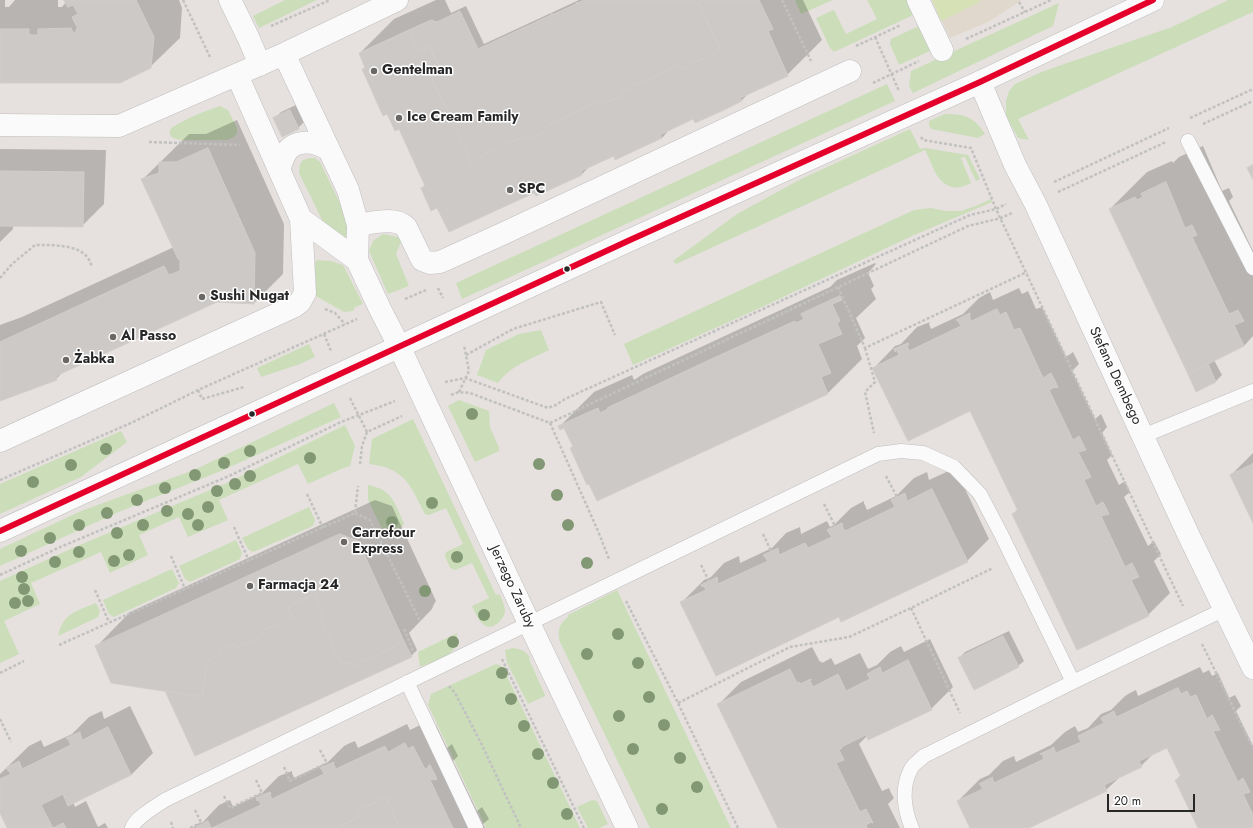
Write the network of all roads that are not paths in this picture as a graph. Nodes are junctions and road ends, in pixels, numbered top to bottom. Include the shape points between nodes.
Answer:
1 (230, 0) edge
2 (397, 0) edge
3 (1152, 0) edge
4 (922, 7) edge
5 (942, 50) road end
6 (284, 54) junction
7 (260, 65) junction
8 (850, 71) dead end
9 (237, 75) junction
10 (980, 82) junction
11 (0, 124) edge
12 (1188, 141) dead end
13 (329, 150) junction
14 (279, 169) junction
15 (301, 219) junction
16 (358, 225) junction
17 (357, 260) junction
18 (1253, 268) edge
19 (399, 346) junction
20 (1253, 391) edge
21 (1142, 436) junction
22 (0, 441) edge
23 (0, 531) edge
24 (1225, 609) junction
25 (528, 623) junction
26 (1253, 668) edge
27 (407, 682) junction
28 (1073, 682) junction
29 (132, 828) edge
30 (476, 828) edge
31 (627, 828) edge
32 (912, 828) edge

1 - 7 street
2 - 6 street
3 - 10 street
4 - 5 street
6 - 7 street
6 - 13 street
7 - 9 street
8 - 16 street via 440,262 430,263 422,260 402,223 393,221
9 - 11 street via 120,126
9 - 14 street
10 - 19 street
10 - 21 street, Stefana Dembego via 1015,165 1033,198
12 - 18 lane
13 - 14 street via 313,142 298,144 287,152
13 - 16 street via 348,190
14 - 15 street
15 - 17 street
15 - 22 street via 305,293 295,306
16 - 17 street
17 - 19 street, Jerzego Zaruby
19 - 23 street
19 - 25 street, Jerzego Zaruby
20 - 21 lane
21 - 24 street, Stefana Dembego
24 - 26 street, Stefana Dembego
24 - 28 lane
25 - 27 lane
25 - 28 lane via 878,454 901,451 923,453 954,467 980,494
25 - 31 street, Jerzego Zaruby
27 - 29 lane via 165,800 144,814
27 - 30 lane
28 - 32 lane via 924,756 911,768 906,784 904,801

